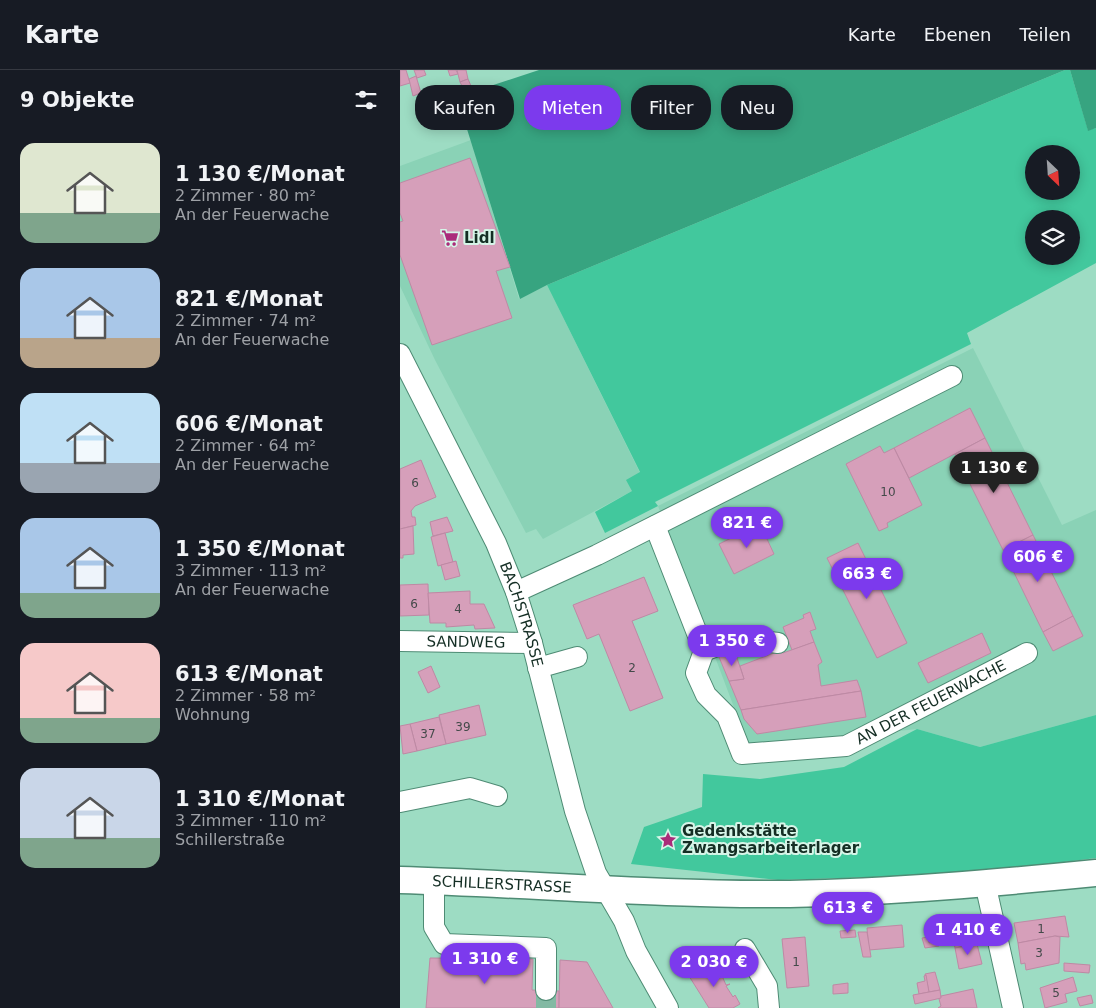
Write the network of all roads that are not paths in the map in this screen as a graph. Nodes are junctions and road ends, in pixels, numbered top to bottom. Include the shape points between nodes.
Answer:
1 (402, 362) edge
2 (952, 376) dead end
3 (655, 526) junction
4 (516, 592) junction
5 (400, 641) edge
6 (778, 642) dead end
7 (532, 643) junction
8 (704, 652) junction
9 (1027, 653) dead end
10 (578, 657) dead end
11 (538, 668) junction
12 (497, 796) dead end
13 (400, 802) edge
14 (1096, 873) edge
15 (400, 880) edge
16 (434, 881) junction
17 (985, 883) junction
18 (606, 888) junction
19 (745, 949) dead end
20 (546, 990) tunnel mouth
21 (668, 1008) edge
22 (769, 1008) edge
23 (1012, 1008) edge

1 - 4 street, BACHSTRASSE via 489,526
2 - 3 street
3 - 4 street
3 - 8 street
4 - 7 street, BACHSTRASSE
5 - 7 street, SANDWEG
6 - 8 street via 738,638
7 - 11 street, BACHSTRASSE
8 - 9 street, AN DER FEUERWACHE via 696,673 706,695 727,716 742,754 846,746
10 - 11 street
11 - 18 street, BACHSTRASSE via 575,810 596,874
12 - 13 street via 470,788
14 - 17 main road, SCHILLERSTRASSE
15 - 16 main road, SCHILLERSTRASSE
16 - 18 main road, SCHILLERSTRASSE
16 - 20 street via 434,928 444,944 546,948
17 - 18 main road, SCHILLERSTRASSE via 790,894
17 - 23 street
18 - 21 street, BACHSTRASSE
19 - 22 street via 767,986

